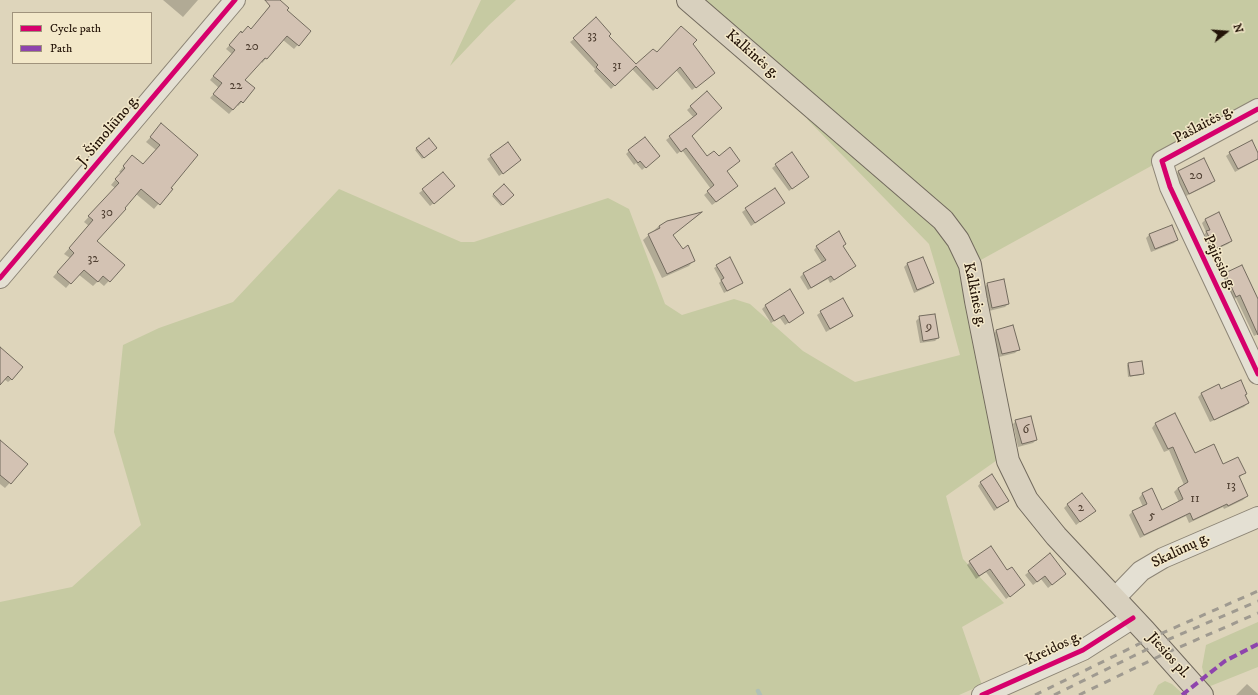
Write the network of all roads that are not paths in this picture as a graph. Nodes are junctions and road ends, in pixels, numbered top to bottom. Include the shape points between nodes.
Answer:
1 (236, 0) edge
2 (688, 0) edge
3 (1258, 110) edge
4 (1162, 161) joint
5 (0, 278) edge
6 (1258, 374) edge
7 (1258, 516) edge
8 (1114, 599) junction
9 (1133, 618) junction
10 (982, 695) edge
11 (1202, 695) edge

1 - 5 street, J. Šimoliūno g.
2 - 8 main road, Kalkinės g. via 943,220 958,240 970,265 1008,461 1027,500
3 - 4 street, Pašlaitės g.
4 - 6 street, Pajiesio g. via 1170,187
7 - 8 street, Skalūnų g. via 1163,558 1141,571
8 - 9 main road, Kalkinės g.
9 - 10 street, Kreidos g. via 1083,650
9 - 11 main road, Jiesios pl.

